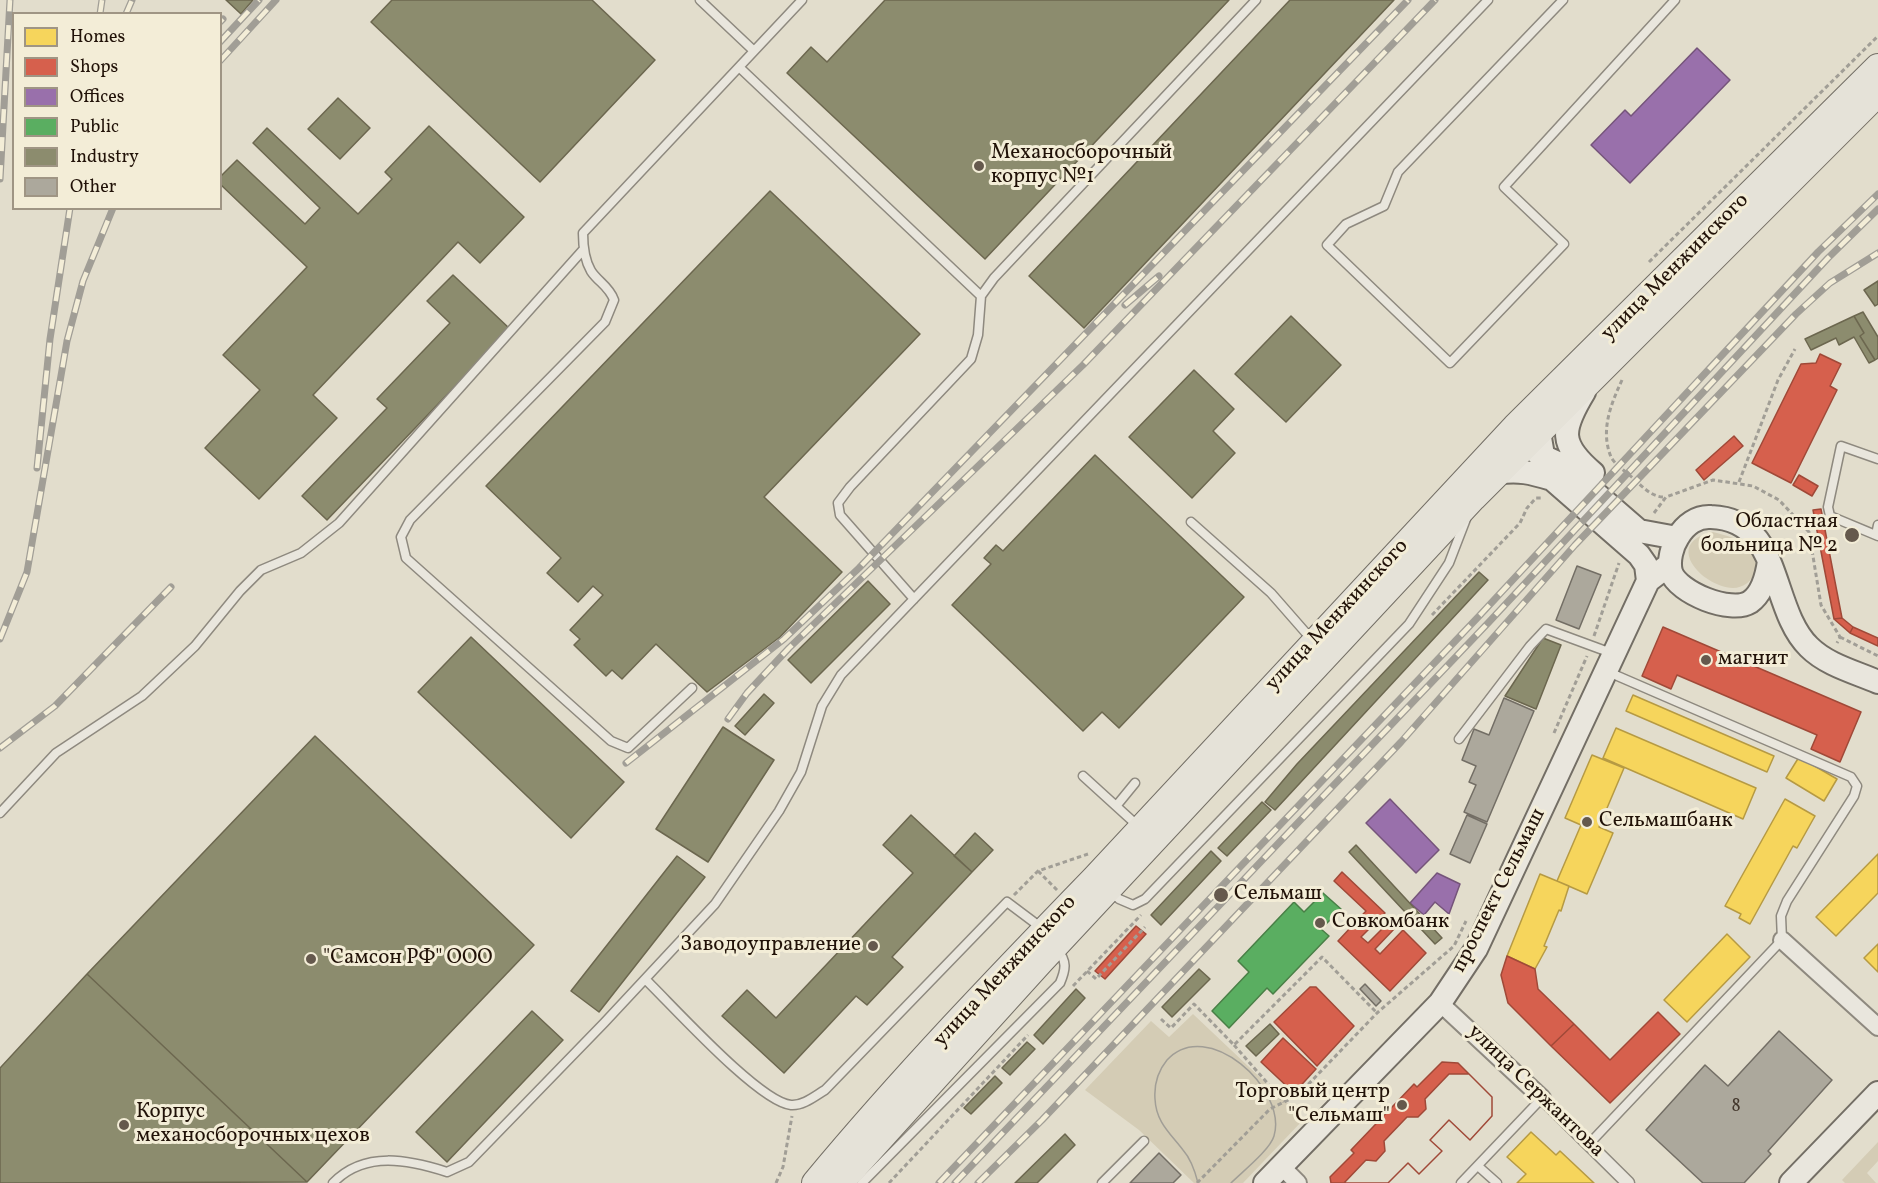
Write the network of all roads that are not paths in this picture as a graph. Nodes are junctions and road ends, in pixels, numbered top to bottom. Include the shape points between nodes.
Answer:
1 (699, 0) edge
2 (802, 0) edge
3 (1256, 0) edge
4 (1488, 0) edge
5 (1563, 0) edge
6 (1675, 0) edge
7 (754, 51) junction
8 (739, 67) junction
9 (1878, 67) edge
10 (1878, 93) edge
11 (583, 250) junction
12 (981, 296) junction
13 (1594, 375) junction
14 (1564, 392) junction
15 (1531, 453) junction
16 (1878, 459) edge
17 (1489, 468) junction
18 (1554, 481) junction
19 (1473, 498) junction
20 (1191, 522) dead end
21 (1878, 525) edge
22 (1681, 532) junction
23 (1877, 535) edge
24 (1629, 558) junction
25 (1768, 561) junction
26 (1670, 564) junction
27 (1648, 581) junction
28 (914, 599) junction
29 (1314, 642) junction
30 (1610, 663) junction
31 (1878, 682) edge
32 (692, 688) dead end
33 (1459, 739) dead end
34 (1083, 776) dead end
35 (1135, 783) dead end
36 (1117, 805) junction
37 (0, 813) edge
38 (1146, 835) junction
39 (1109, 891) junction
40 (1049, 938) junction
41 (1782, 940) junction
42 (645, 979) junction
43 (1440, 1003) junction
44 (1878, 1027) edge
45 (1878, 1093) edge
46 (1542, 1098) junction
47 (1144, 1141) dead end
48 (1589, 1144) junction
49 (1281, 1167) junction
50 (1479, 1167) junction
51 (333, 1183) edge
52 (815, 1183) edge
53 (840, 1183) edge
54 (862, 1183) edge
55 (1102, 1183) edge
56 (1265, 1183) edge
57 (1298, 1183) edge
58 (1461, 1183) edge
59 (1497, 1183) edge
60 (1628, 1183) edge
61 (1791, 1183) edge

1 - 7 lane
2 - 7 lane
3 - 12 lane
4 - 28 lane
5 - 6 lane via 1398,172 1384,206 1346,224 1327,245 1450,363 1564,244 1503,187
7 - 8 lane
8 - 11 lane via 583,233
8 - 12 lane
9 - 14 main road, улица Менжинского
10 - 13 main road, улица Менжинского
11 - 32 lane via 591,271 611,290 614,300 605,322 410,520 401,537 406,558 611,741 628,748
11 - 37 lane via 339,523 301,553 261,570 195,646 142,696 56,753
12 - 28 lane via 978,335 971,359 838,503 840,516
13 - 14 main road, улица Менжинского
13 - 22 main road via 1577,402 1566,433 1573,456 1648,520
14 - 15 main road, улица Менжинского via 1541,428
14 - 17 main road, улица Менжинского
14 - 18 main road via 1556,432
15 - 17 main road, улица Менжинского
15 - 18 main road
16 - 23 lane via 1841,446 1828,507 1830,516
17 - 18 main road via 1527,471
17 - 19 main road, улица Менжинского
17 - 29 main road, улица Менжинского
18 - 22 main road via 1639,531
18 - 24 main road
19 - 38 main road, улица Менжинского
19 - 39 lane via 1449,563 1409,624 1145,899 1133,905
20 - 29 lane via 1271,593
21 - 23 lane
22 - 25 main road via 1709,517 1737,523 1760,540
22 - 26 main road
24 - 26 main road
24 - 27 main road via 1646,565
25 - 26 main road via 1766,577 1755,597 1735,606 1688,590 1675,580
25 - 31 main road via 1794,626 1809,647 1829,661
26 - 27 main road
27 - 30 main road, проспект Сельмаш
28 - 42 lane via 841,675 822,706 801,772 779,811 714,904
29 - 38 main road, улица Менжинского
30 - 33 lane via 1591,646 1546,629
30 - 41 lane via 1851,777 1857,786 1787,901 1781,916
30 - 43 main road, проспект Сельмаш via 1476,949
34 - 36 lane
35 - 36 lane
36 - 38 lane
38 - 39 main road, улица Менжинского
38 - 40 main road, улица Менжинского
39 - 40 main road, улица Менжинского
40 - 42 lane via 1007,902 825,1090 793,1105 775,1101 755,1086
40 - 52 main road, улица Менжинского via 851,1139
40 - 53 main road, улица Менжинского
40 - 54 lane via 1064,958 1066,970 1060,983
41 - 44 street
41 - 48 lane
42 - 51 lane via 469,1162 447,1172 411,1161 375,1160 342,1174
43 - 46 street, улица Сержантова
43 - 49 main road, проспект Сельмаш
45 - 61 main road
46 - 48 street, улица Сержантова
46 - 50 lane
47 - 55 lane
48 - 60 street, улица Сержантова
49 - 56 main road, проспект Сельмаш
49 - 57 street
50 - 58 lane
50 - 59 lane

